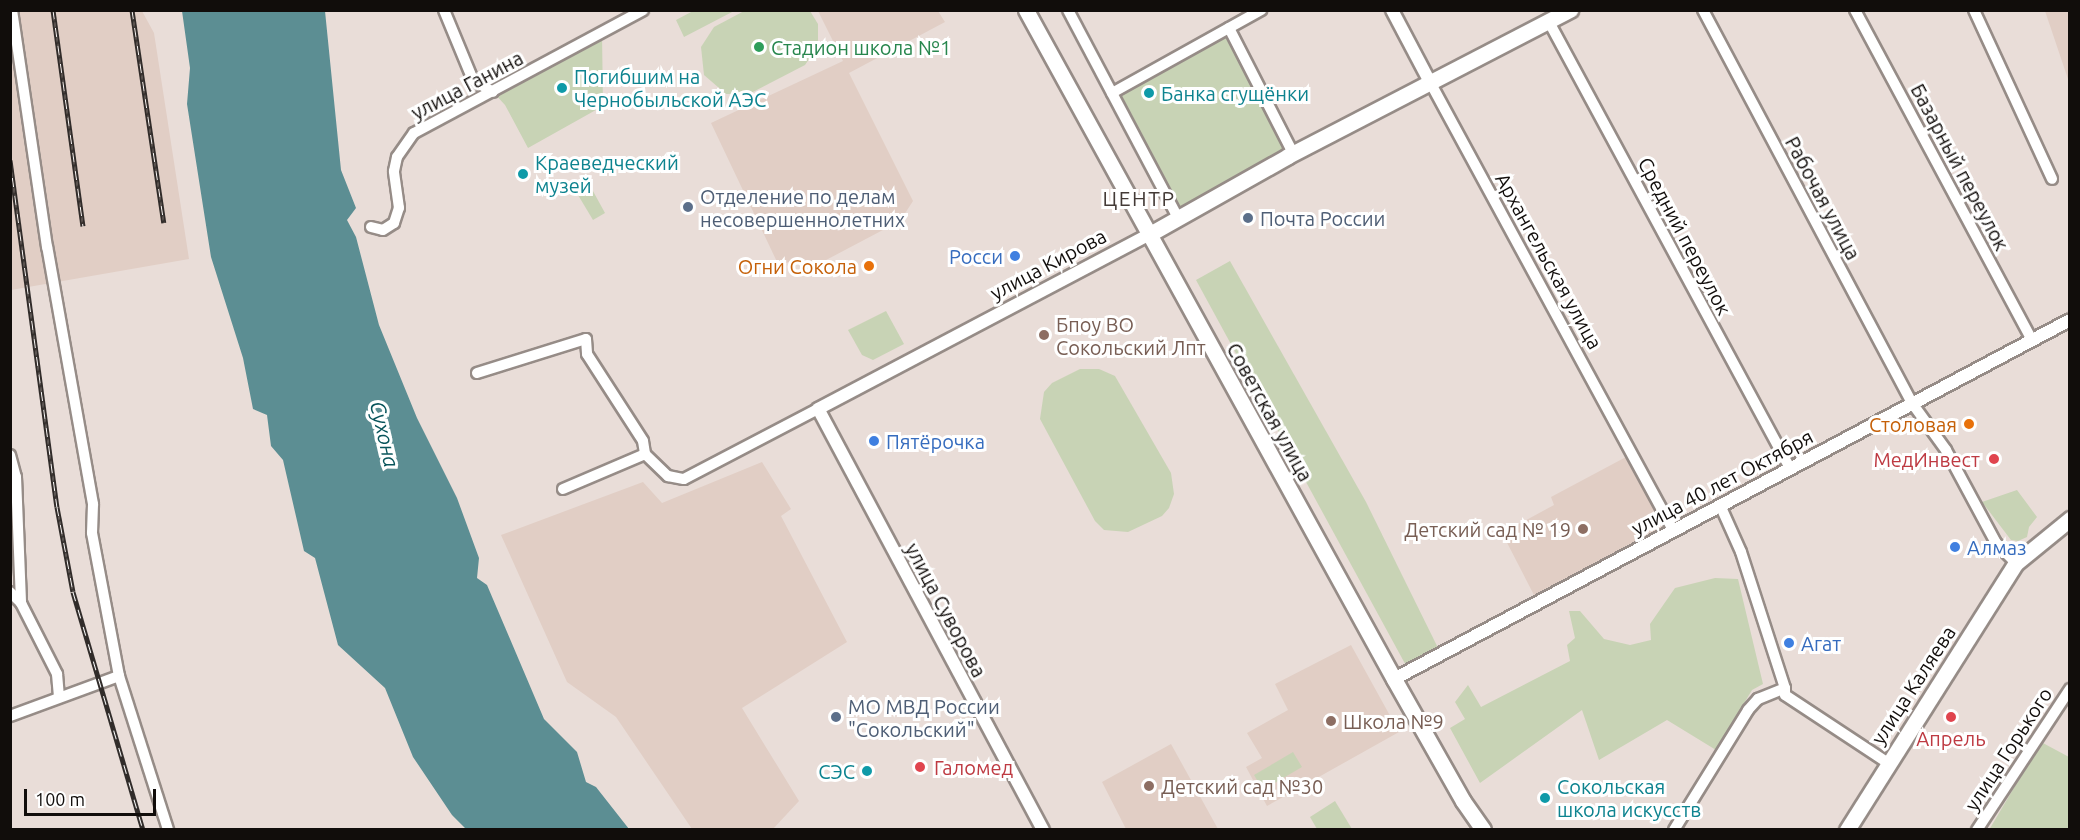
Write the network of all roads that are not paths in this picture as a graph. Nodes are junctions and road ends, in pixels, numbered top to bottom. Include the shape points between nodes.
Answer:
1 (12, 10) edge
2 (444, 10) edge
3 (644, 10) edge
4 (1026, 10) edge
5 (1068, 10) edge
6 (1261, 10) edge
7 (1392, 10) edge
8 (1570, 10) edge
9 (1703, 10) edge
10 (1855, 10) edge
11 (1974, 10) edge
12 (1549, 22) junction
13 (1229, 28) junction
14 (1430, 82) junction
15 (493, 92) junction
16 (1112, 93) junction
17 (1293, 153) junction
18 (2052, 178) dead end
19 (1178, 218) junction
20 (371, 227) dead end
21 (1148, 235) junction
22 (2070, 320) edge
23 (2032, 340) junction
24 (477, 373) dead end
25 (1912, 403) junction
26 (818, 409) junction
27 (645, 454) junction
28 (10, 455) edge
29 (1790, 468) junction
30 (563, 489) dead end
31 (1720, 505) junction
32 (2070, 519) edge
33 (1673, 530) junction
34 (2016, 563) junction
35 (10, 592) edge
36 (21, 603) junction
37 (119, 676) junction
38 (1394, 679) junction
39 (1785, 688) junction
40 (2070, 689) edge
41 (59, 697) junction
42 (10, 716) edge
43 (1888, 763) junction
44 (168, 830) edge
45 (1043, 830) edge
46 (1483, 830) edge
47 (1674, 830) edge
48 (1846, 830) edge
49 (1977, 830) edge

1 - 37 street via 47,247 93,504 94,543
2 - 15 street via 473,80
3 - 15 street, улица Ганина
4 - 21 main road, Советская улица
5 - 16 street
6 - 13 street
7 - 14 street, Архангельская улица
8 - 12 main road, улица Кирова
9 - 25 street, Рабочая улица
10 - 23 street, Базарный переулок
11 - 18 street
12 - 14 main road, улица Кирова
12 - 29 street, Средний переулок
13 - 16 street
13 - 17 street
14 - 17 main road, улица Кирова
14 - 33 street, Архангельская улица
15 - 20 street, улица Ганина via 407,138 394,171 399,208 394,223 383,230
16 - 19 street
17 - 19 main road, улица Кирова
19 - 21 main road, улица Кирова
21 - 26 street, улица Кирова
21 - 38 main road, Советская улица
22 - 23 street, улица 40 лет Октября
23 - 25 street, улица 40 лет Октября
24 - 27 street via 586,339 587,354 644,441
25 - 29 street, улица 40 лет Октября
25 - 34 street, Рабочая улица via 1946,450 1996,543
26 - 27 street, улица Кирова via 684,478 668,476
26 - 45 street, улица Суворова
27 - 30 street
28 - 36 street via 16,477
29 - 31 street, улица 40 лет Октября
31 - 33 street, улица 40 лет Октября
31 - 39 street via 1741,552
32 - 34 main road, улица Каляева
33 - 38 street, улица 40 лет Октября
34 - 43 main road, улица Каляева
35 - 36 street
36 - 41 street via 57,674
37 - 41 street
37 - 44 street
38 - 46 main road, Советская улица via 1462,801
39 - 43 street via 1785,694
39 - 47 street via 1758,699 1748,710
40 - 49 street, улица Горького
41 - 42 street
43 - 48 main road, улица Каляева

